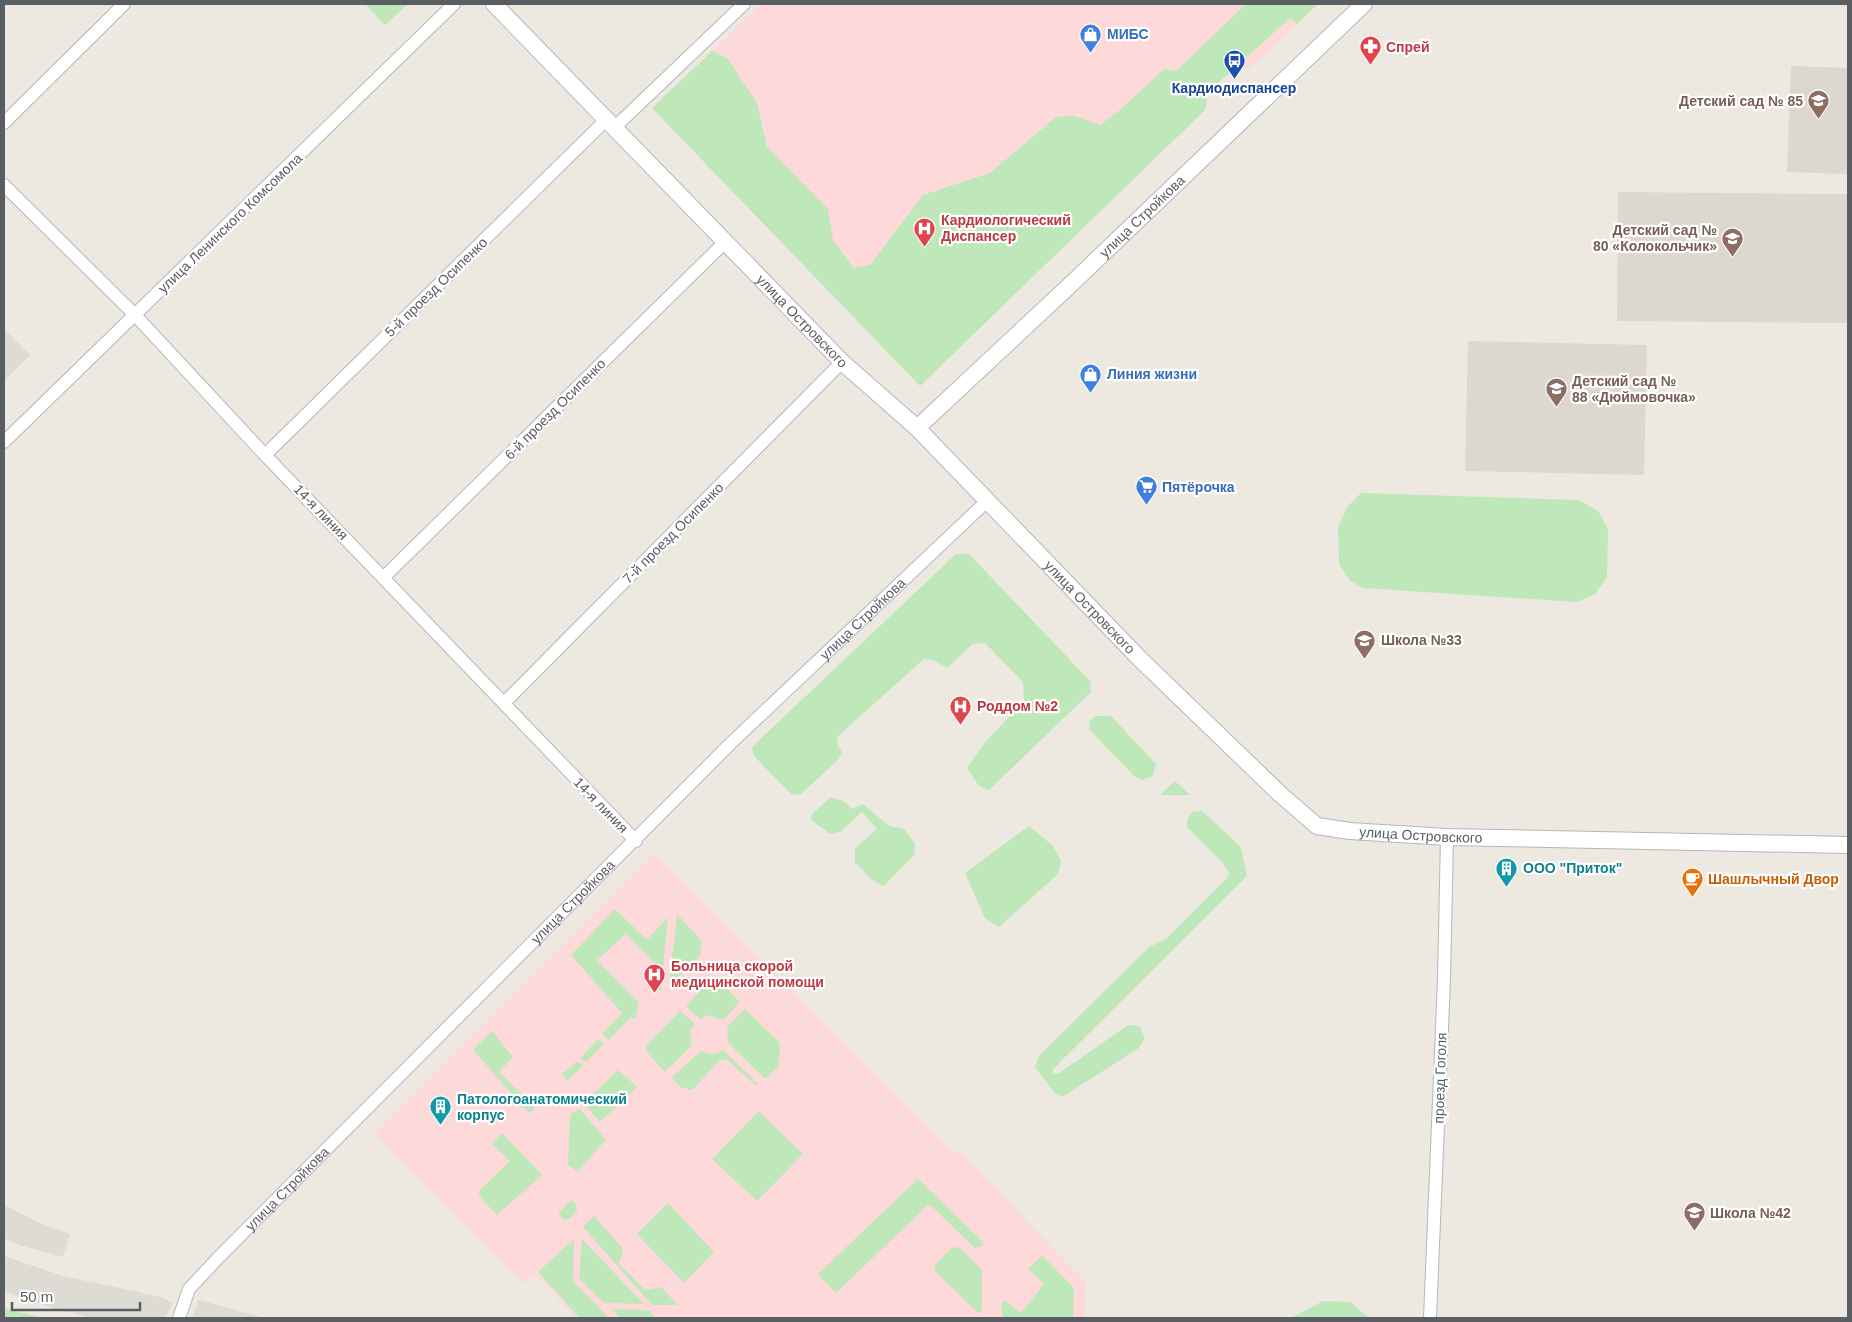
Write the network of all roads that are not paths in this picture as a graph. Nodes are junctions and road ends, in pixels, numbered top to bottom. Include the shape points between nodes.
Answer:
1 (124, 4) edge
2 (454, 4) edge
3 (494, 4) edge
4 (744, 4) edge
5 (1364, 4) edge
6 (611, 123) junction
7 (4, 124) edge
8 (4, 185) edge
9 (726, 241) junction
10 (135, 316) junction
11 (842, 362) junction
12 (917, 428) junction
13 (4, 442) edge
14 (265, 455) junction
15 (986, 502) junction
16 (384, 577) junction
17 (504, 703) junction
18 (1447, 837) junction
19 (636, 841) junction
20 (1848, 845) edge
21 (179, 1318) edge
22 (1430, 1318) edge

1 - 7 street
2 - 10 street, улица Ленинского Комсомола
3 - 6 street, улица Островского
4 - 6 street, 5-й проезд Осипенко
5 - 12 street, улица Стройкова
6 - 9 street, улица Островского
6 - 14 street, 5-й проезд Осипенко
8 - 10 street, 14-я линия
9 - 11 street, улица Островского
9 - 16 street, 6-й проезд Осипенко
10 - 13 street, улица Ленинского Комсомола
10 - 14 street, 14-я линия
11 - 12 street, улица Островского
11 - 17 street, 7-й проезд Осипенко
12 - 15 street, улица Островского
14 - 16 street, 14-я линия
15 - 18 street, улица Островского via 1140,659 1317,826
15 - 19 street, улица Стройкова via 731,743
16 - 17 street, 14-я линия
17 - 19 street, 14-я линия
18 - 20 street, улица Островского
18 - 22 street, проезд Гоголя
19 - 21 street, улица Стройкова via 219,1257 189,1289

